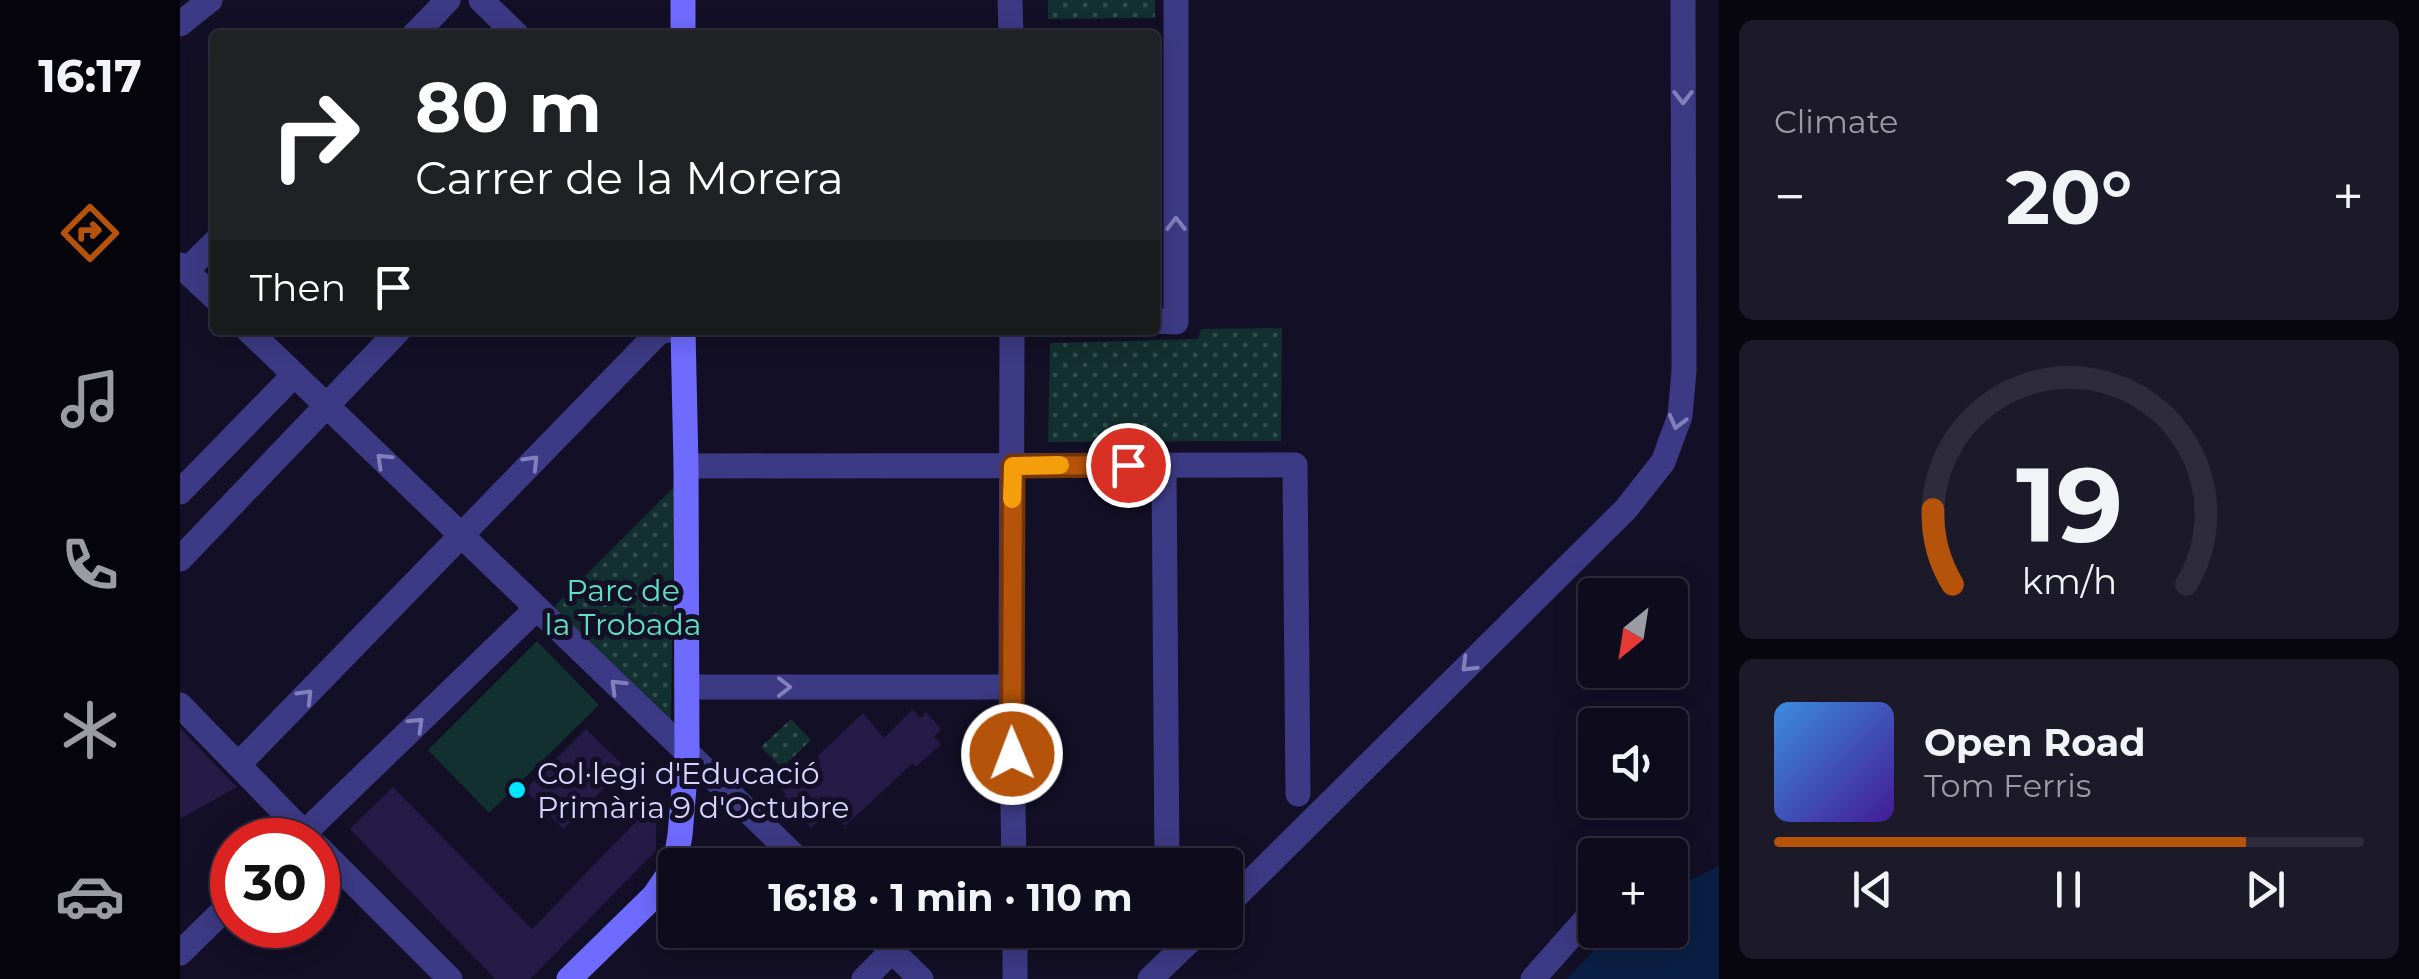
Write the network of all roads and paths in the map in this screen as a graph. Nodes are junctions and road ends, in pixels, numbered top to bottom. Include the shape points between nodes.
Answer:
1 (210, 0) edge
2 (448, 0) edge
3 (481, 0) edge
4 (683, 0) edge
5 (1010, 0) edge
6 (1176, 0) edge
7 (1683, 0) edge
8 (180, 24) edge
9 (419, 30) edge
10 (511, 30) edge
11 (683, 30) edge
12 (1011, 30) edge
13 (210, 246) edge
14 (183, 268) edge
15 (210, 293) edge
16 (1166, 321) edge
17 (256, 335) edge
18 (394, 335) edge
19 (655, 335) edge
20 (683, 335) edge
21 (1012, 335) edge
22 (294, 374) junction
23 (326, 406) junction
24 (1164, 465) junction
25 (686, 466) junction
26 (1013, 466) junction
27 (180, 492) edge
28 (462, 536) junction
29 (180, 559) edge
30 (536, 609) junction
31 (687, 687) junction
32 (1011, 687) junction
33 (180, 705) edge
34 (687, 753) junction
35 (238, 766) junction
36 (728, 790) junction
37 (1298, 794) dead end
38 (683, 802) junction
39 (286, 818) edge
40 (329, 818) edge
41 (787, 848) edge
42 (1014, 848) edge
43 (1167, 848) edge
44 (340, 872) edge
45 (1243, 888) edge
46 (210, 924) edge
47 (1578, 928) edge
48 (889, 948) edge
49 (1014, 948) edge
50 (1182, 948) edge
51 (892, 951) junction
52 (180, 953) edge
53 (1159, 970) edge
54 (450, 979) edge
55 (569, 979) edge
56 (864, 979) edge
57 (921, 979) edge
58 (1015, 979) edge
59 (1533, 979) edge

1 - 8 street
2 - 9 street
3 - 10 street
4 - 11 street
5 - 12 street
16 -> 6 street
7 -> 45 street via 1684,371 1680,416 1663,462 1626,508
13 - 14 street
14 - 15 street
17 - 22 street
18 - 23 street
28 -> 19 street
20 - 25 street
21 - 26 street
22 - 23 street
22 - 27 street
28 -> 23 street
23 - 29 street
24 - 26 street
24 - 37 street via 1294,465
24 - 43 street
25 - 26 street
25 - 31 street
26 - 32 street
28 - 30 street
35 -> 28 street
34 -> 30 street
40 -> 30 street
31 -> 32 street
31 - 34 street
32 - 42 street
33 - 35 street
34 - 36 street
34 - 38 street
35 - 39 street
36 - 38 street via 700,792
36 - 41 street
38 - 55 street via 674,865 654,896
44 - 54 street
46 - 52 street
47 - 59 street
48 - 51 street
49 - 58 street
50 - 53 street
51 - 56 street
51 - 57 street

